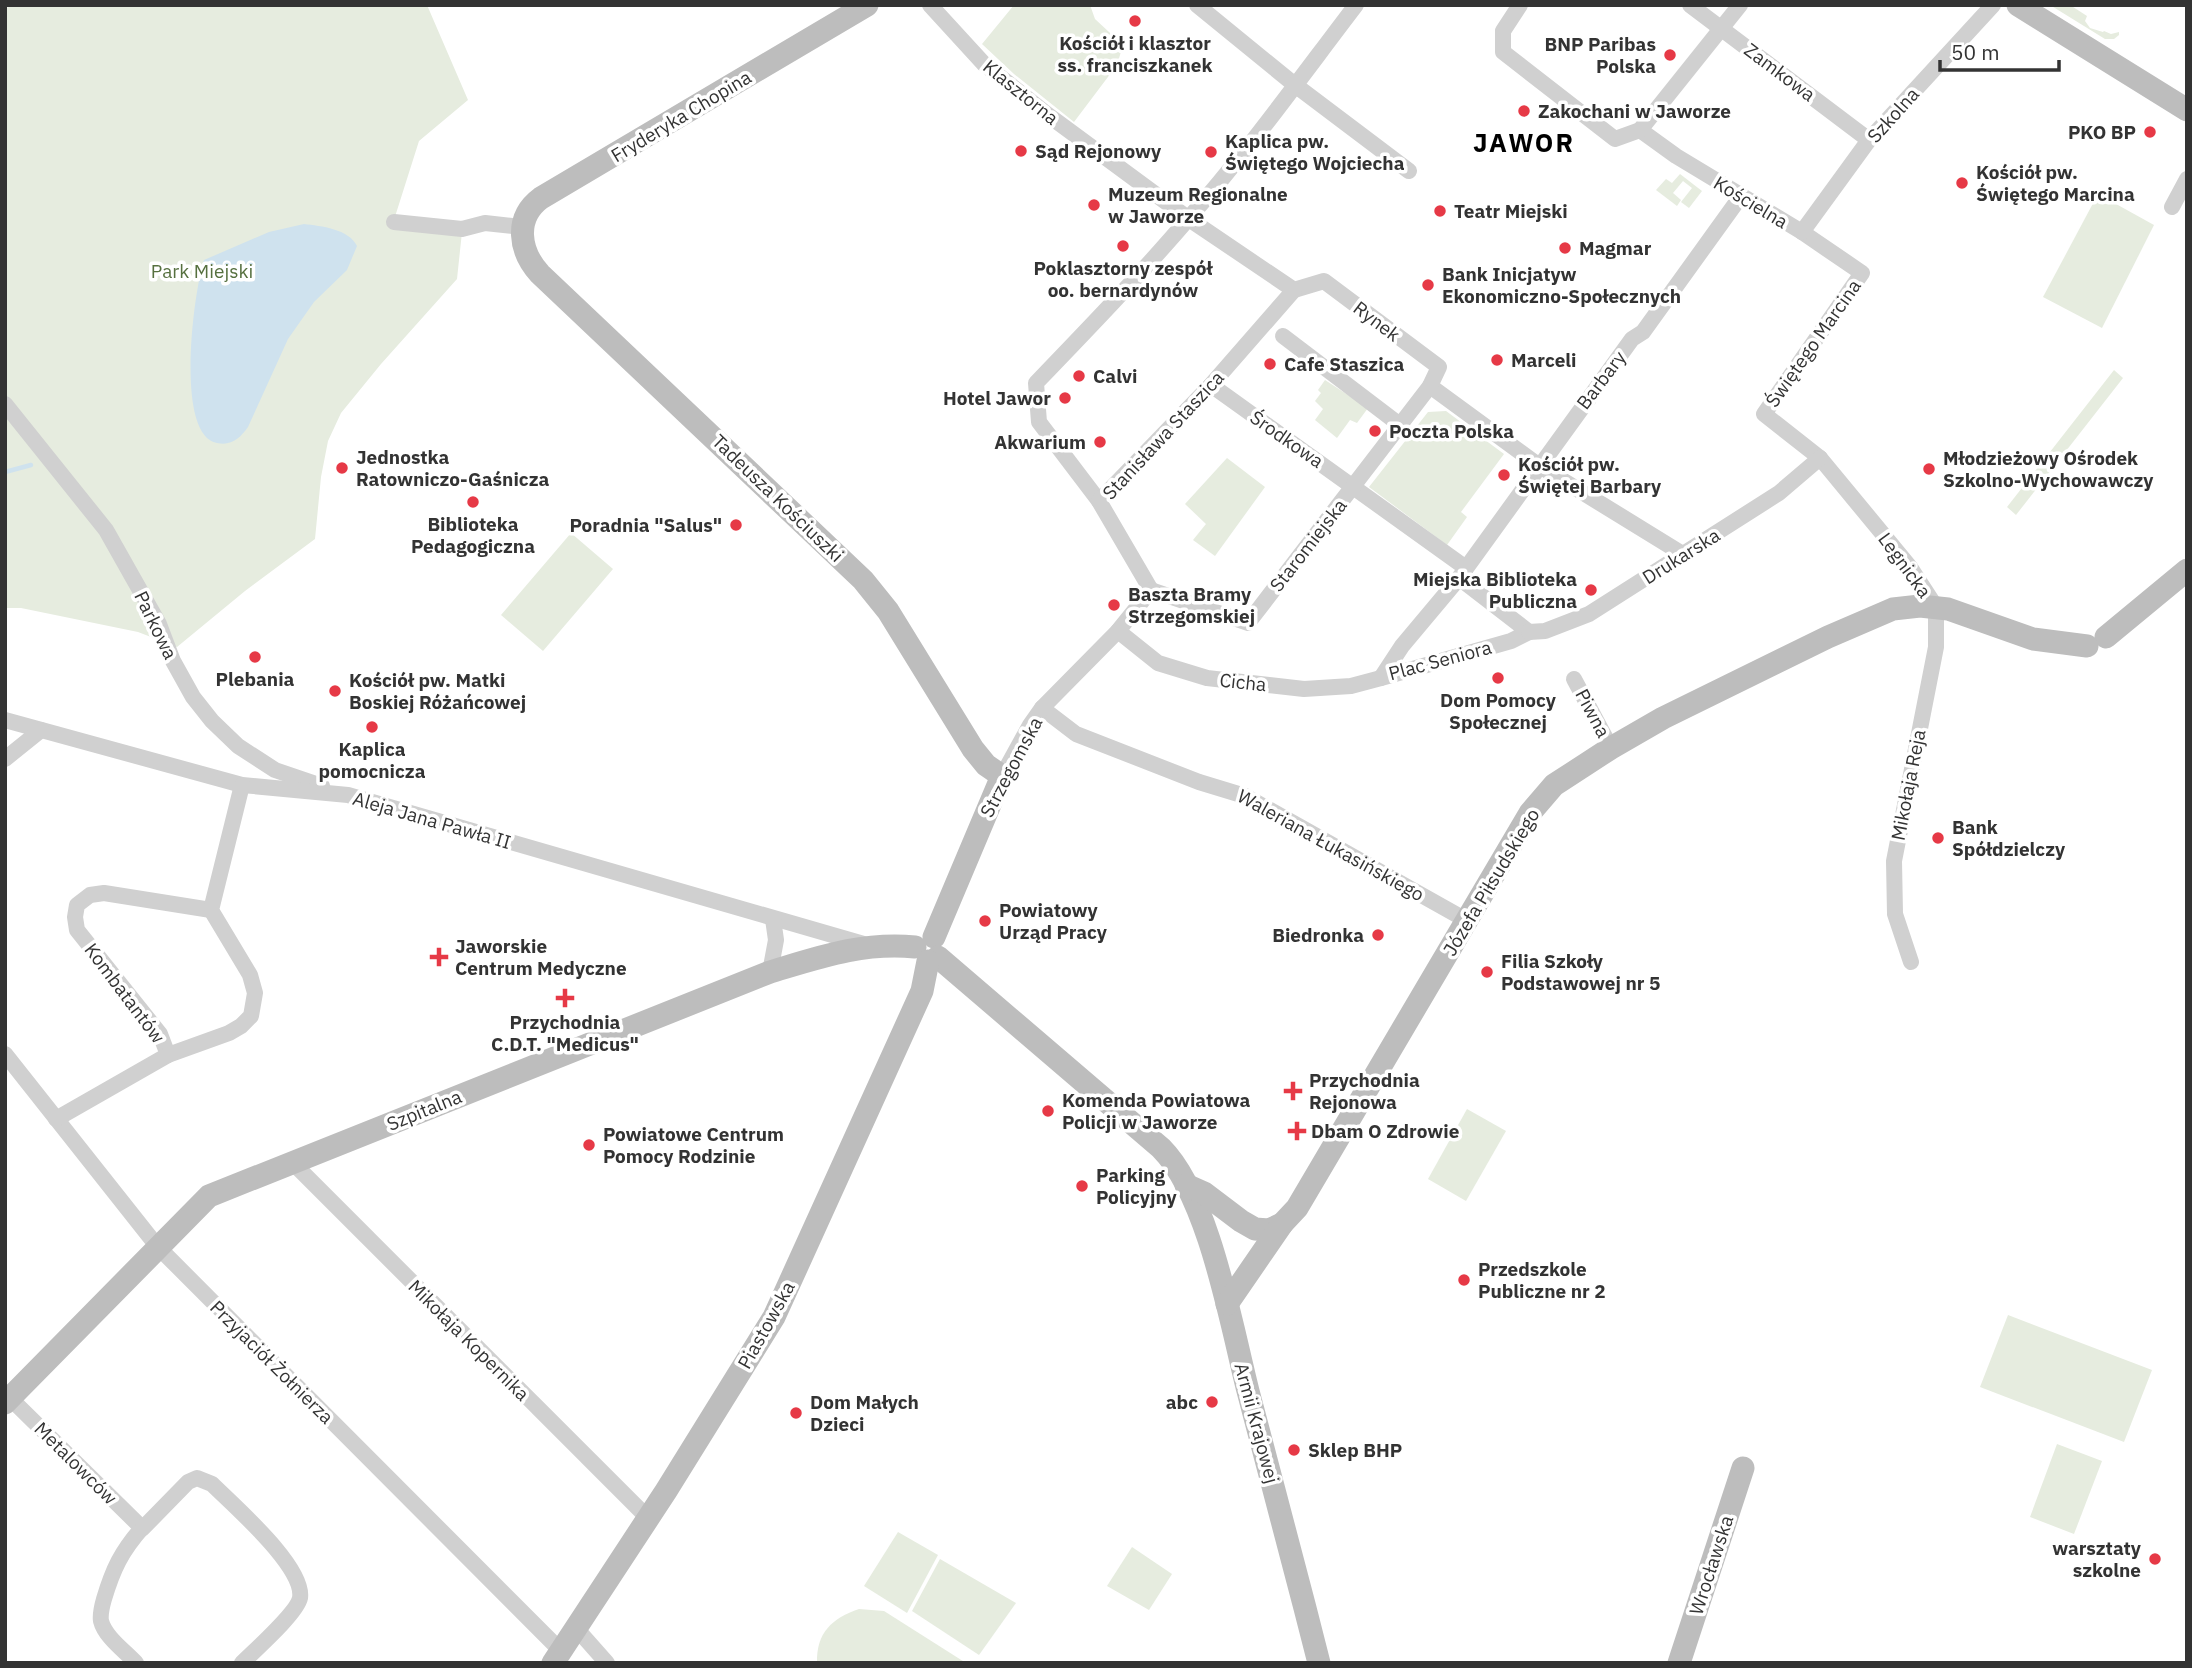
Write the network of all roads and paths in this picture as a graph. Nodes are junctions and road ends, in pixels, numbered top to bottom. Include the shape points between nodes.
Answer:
1 (867, 5) edge
2 (930, 5) edge
3 (1197, 5) edge
4 (1356, 5) edge
5 (1520, 5) edge
6 (1690, 5) edge
7 (1740, 5) edge
8 (1993, 5) edge
9 (2018, 5) edge
10 (1721, 27) junction
11 (1295, 85) junction
12 (2187, 110) edge
13 (1640, 130) junction
14 (1869, 139) junction
15 (1409, 171) dead end
16 (2187, 179) edge
17 (1741, 196) junction
18 (2172, 207) dead end
19 (1189, 219) junction
20 (394, 222) dead end
21 (1802, 232) junction
22 (522, 237) junction
23 (1862, 273) joint
24 (1294, 290) junction
25 (1283, 336) dead end
26 (1211, 385) junction
27 (1430, 386) junction
28 (5, 404) edge
29 (1764, 414) joint
30 (11, 422) edge
31 (1400, 425) junction
32 (1820, 458) junction
33 (1538, 465) junction
34 (1354, 486) junction
35 (1098, 501) junction
36 (1681, 553) junction
37 (2187, 570) edge
38 (1462, 573) junction
39 (1152, 590) junction
40 (1936, 607) junction
41 (1118, 631) junction
42 (1529, 632) junction
43 (1381, 678) junction
44 (1574, 679) dead end
45 (1042, 708) junction
46 (5, 720) edge
47 (41, 730) junction
48 (1611, 748) junction
49 (5, 759) edge
50 (1002, 776) junction
51 (242, 785) junction
52 (348, 795) junction
53 (211, 910) junction
54 (773, 919) junction
55 (1466, 920) junction
56 (869, 946) junction
57 (929, 950) junction
58 (1911, 962) dead end
59 (770, 972) junction
60 (958, 976) junction
61 (924, 985) junction
62 (5, 1054) edge
63 (168, 1055) junction
64 (56, 1119) junction
65 (292, 1162) junction
66 (1186, 1185) junction
67 (1282, 1224) junction
68 (157, 1246) junction
69 (1227, 1304) junction
70 (7, 1400) edge
71 (1743, 1468) dead end
72 (648, 1518) junction
73 (142, 1529) junction
74 (576, 1628) junction
75 (557, 1657) edge
76 (136, 1663) edge
77 (242, 1663) edge
78 (607, 1663) edge
79 (1319, 1663) edge
80 (1679, 1663) edge

1 - 22 street, Fryderyka Chopina via 541,198 531,207
2 - 19 street, Klasztorna via 984,64
3 - 11 street
4 - 11 street
5 - 13 street via 1503,31 1503,51 1615,139
6 - 10 street, Zamkowa
7 - 10 street
8 - 14 street, Szkolna
9 - 12 street
10 - 13 street
10 - 14 street, Zamkowa
11 - 15 street
11 - 19 street
13 - 17 street, Kościelna
14 - 21 street, Szkolna
16 - 18 street
17 - 21 street, Kościelna
17 - 33 street, Barbary via 1643,332 1632,339
19 - 24 street, Klasztorna
19 - 35 street via 1036,383 1039,422
20 - 22 street via 462,229 485,223
21 - 23 street, Kościelna
22 - 50 street, Tadeusza Kościuszki via 529,261 540,274 869,586 973,749
23 - 29 street, Świętego Marcina
24 - 26 street, Stanisława Staszica
24 - 27 street, Rynek via 1324,281 1439,366
25 - 31 street
26 - 34 street, Środkowa
26 - 35 street, Stanisława Staszica
27 - 31 street, Staromiejska
27 - 33 street
28 - 30 street, Parkowa
29 - 32 street, Legnicka
30 - 52 street, Parkowa via 106,530 159,624 192,697 212,722 275,770
31 - 34 street, Staromiejska
32 - 36 street, Drukarska via 1779,493
32 - 40 street, Legnicka
33 - 36 street
33 - 38 street, Barbary
34 - 38 street, Środkowa
34 - 39 street, Staromiejska via 1248,623
35 - 39 street, Stanisława Staszica
36 - 42 street, Drukarska via 1589,614 1545,631
37 - 40 street, Legnicka via 2096,642 2032,639
38 - 42 street, Plac Seniora
38 - 43 street, Plac Seniora
39 - 41 street, Strzegomska
40 - 48 street, Józefa Piłsudskiego via 1908,607 1877,615 1663,718
40 - 58 street, Mikołaja Reja via 1936,647 1894,861 1895,914
41 - 43 street, Cicha via 1158,663 1207,678 1304,689 1351,686
41 - 45 street, Strzegomska
42 - 43 street, Plac Seniora
44 - 48 street, Piwna
45 - 50 street, Strzegomska
45 - 55 street, Waleriana Łukasińskiego via 1076,734 1245,796
46 - 47 street, Aleja Jana Pawła II
47 - 49 street
47 - 51 street, Aleja Jana Pawła II
48 - 55 street, Józefa Piłsudskiego via 1554,785 1530,813
50 - 57 street, Strzegomska
51 - 52 street, Aleja Jana Pawła II
51 - 53 street
52 - 54 street, Aleja Jana Pawła II
53 - 63 street, Kombatantów via 250,975 255,993 251,1016 229,1033
53 - 63 street, Kombatantów via 103,892 77,905 77,930 160,1034
54 - 56 street, Aleja Jana Pawła II
54 - 59 street via 776,940
55 - 67 street, Józefa Piłsudskiego via 1297,1208
56 - 57 street, Szpitalna
56 - 59 street, Szpitalna
57 - 60 street, Armii Krajowej
57 - 61 street, Piastowska
59 - 65 street, Szpitalna
60 - 61 street
60 - 66 street, Armii Krajowej via 1161,1148
61 - 72 street, Piastowska via 774,1317
62 - 64 street, Przyjaciół Żołnierza
63 - 64 street, Kombatantów
64 - 68 street, Przyjaciół Żołnierza
65 - 68 street, Szpitalna via 209,1196
65 - 72 street, Mikołaja Kopernika
66 - 67 street, Armii Krajowej via 1255,1229 1269,1230
66 - 69 street, Armii Krajowej
67 - 69 street, Józefa Piłsudskiego
68 - 70 street, Szpitalna
68 - 75 street, Przyjaciół Żołnierza
69 - 79 street, Armii Krajowej
70 - 73 street, Metalowców
71 - 80 street, Wrocławska
72 - 74 street, Piastowska
73 - 76 street via 115,1564 101,1620 106,1632
73 - 77 street via 197,1478 212,1484 286,1559 300,1598
74 - 75 street, Piastowska
74 - 78 street

